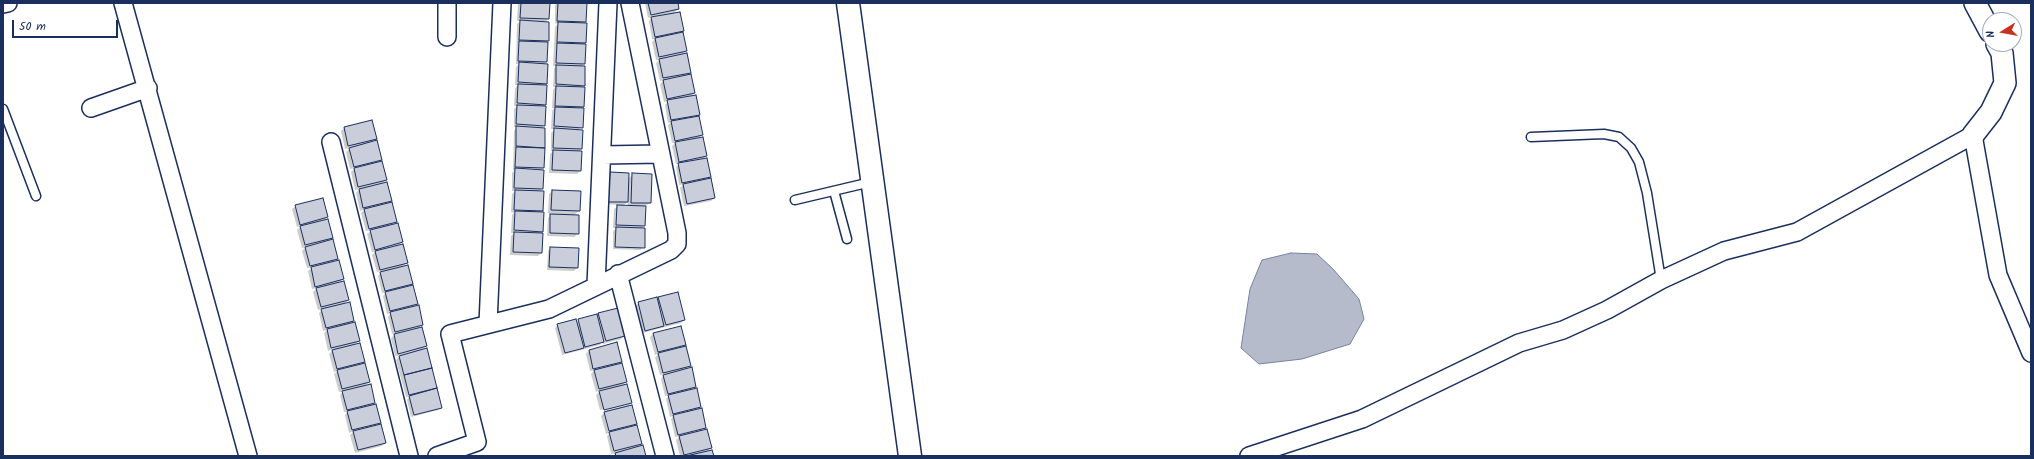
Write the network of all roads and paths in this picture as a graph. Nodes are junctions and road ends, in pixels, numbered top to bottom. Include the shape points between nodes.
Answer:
1 (8, 3) edge
2 (124, 3) edge
3 (447, 3) edge
4 (502, 3) edge
5 (608, 3) edge
6 (630, 3) edge
7 (848, 3) edge
8 (1975, 3) edge
9 (3, 4) edge
10 (1982, 16) edge
11 (447, 38) dead end
12 (2001, 52) edge
13 (148, 88) junction
14 (91, 108) dead end
15 (3, 109) edge
16 (1972, 135) junction
17 (1532, 137) dead end
18 (331, 142) dead end
19 (660, 154) junction
20 (602, 155) junction
21 (872, 182) junction
22 (834, 191) junction
23 (36, 196) dead end
24 (795, 200) dead end
25 (847, 239) dead end
26 (618, 274) junction
27 (1661, 280) junction
28 (596, 285) junction
29 (488, 324) junction
30 (2031, 353) edge
31 (458, 453) edge
32 (248, 456) edge
33 (410, 456) edge
34 (437, 456) edge
35 (665, 456) edge
36 (910, 456) edge
37 (1249, 456) edge

1 - 9 street
2 - 13 street
3 - 11 street
4 - 29 street
5 - 20 street
6 - 19 street
7 - 21 main road
8 - 10 street
12 - 16 street via 2005,83 1991,112
13 - 14 street
13 - 32 street
15 - 23 lane
16 - 27 street via 1797,232 1724,251
16 - 30 street via 1998,275
17 - 27 lane via 1604,134 1619,137 1631,148 1639,162 1648,193
18 - 33 street
19 - 20 street
19 - 26 street via 677,233 677,244 671,250
20 - 28 street
21 - 22 lane
21 - 36 main road
22 - 24 lane
22 - 25 lane
26 - 28 street
26 - 35 street
27 - 37 street via 1607,310 1563,330 1519,343 1362,419
28 - 29 street via 549,309
29 - 31 street via 450,334 477,442
31 - 34 street

